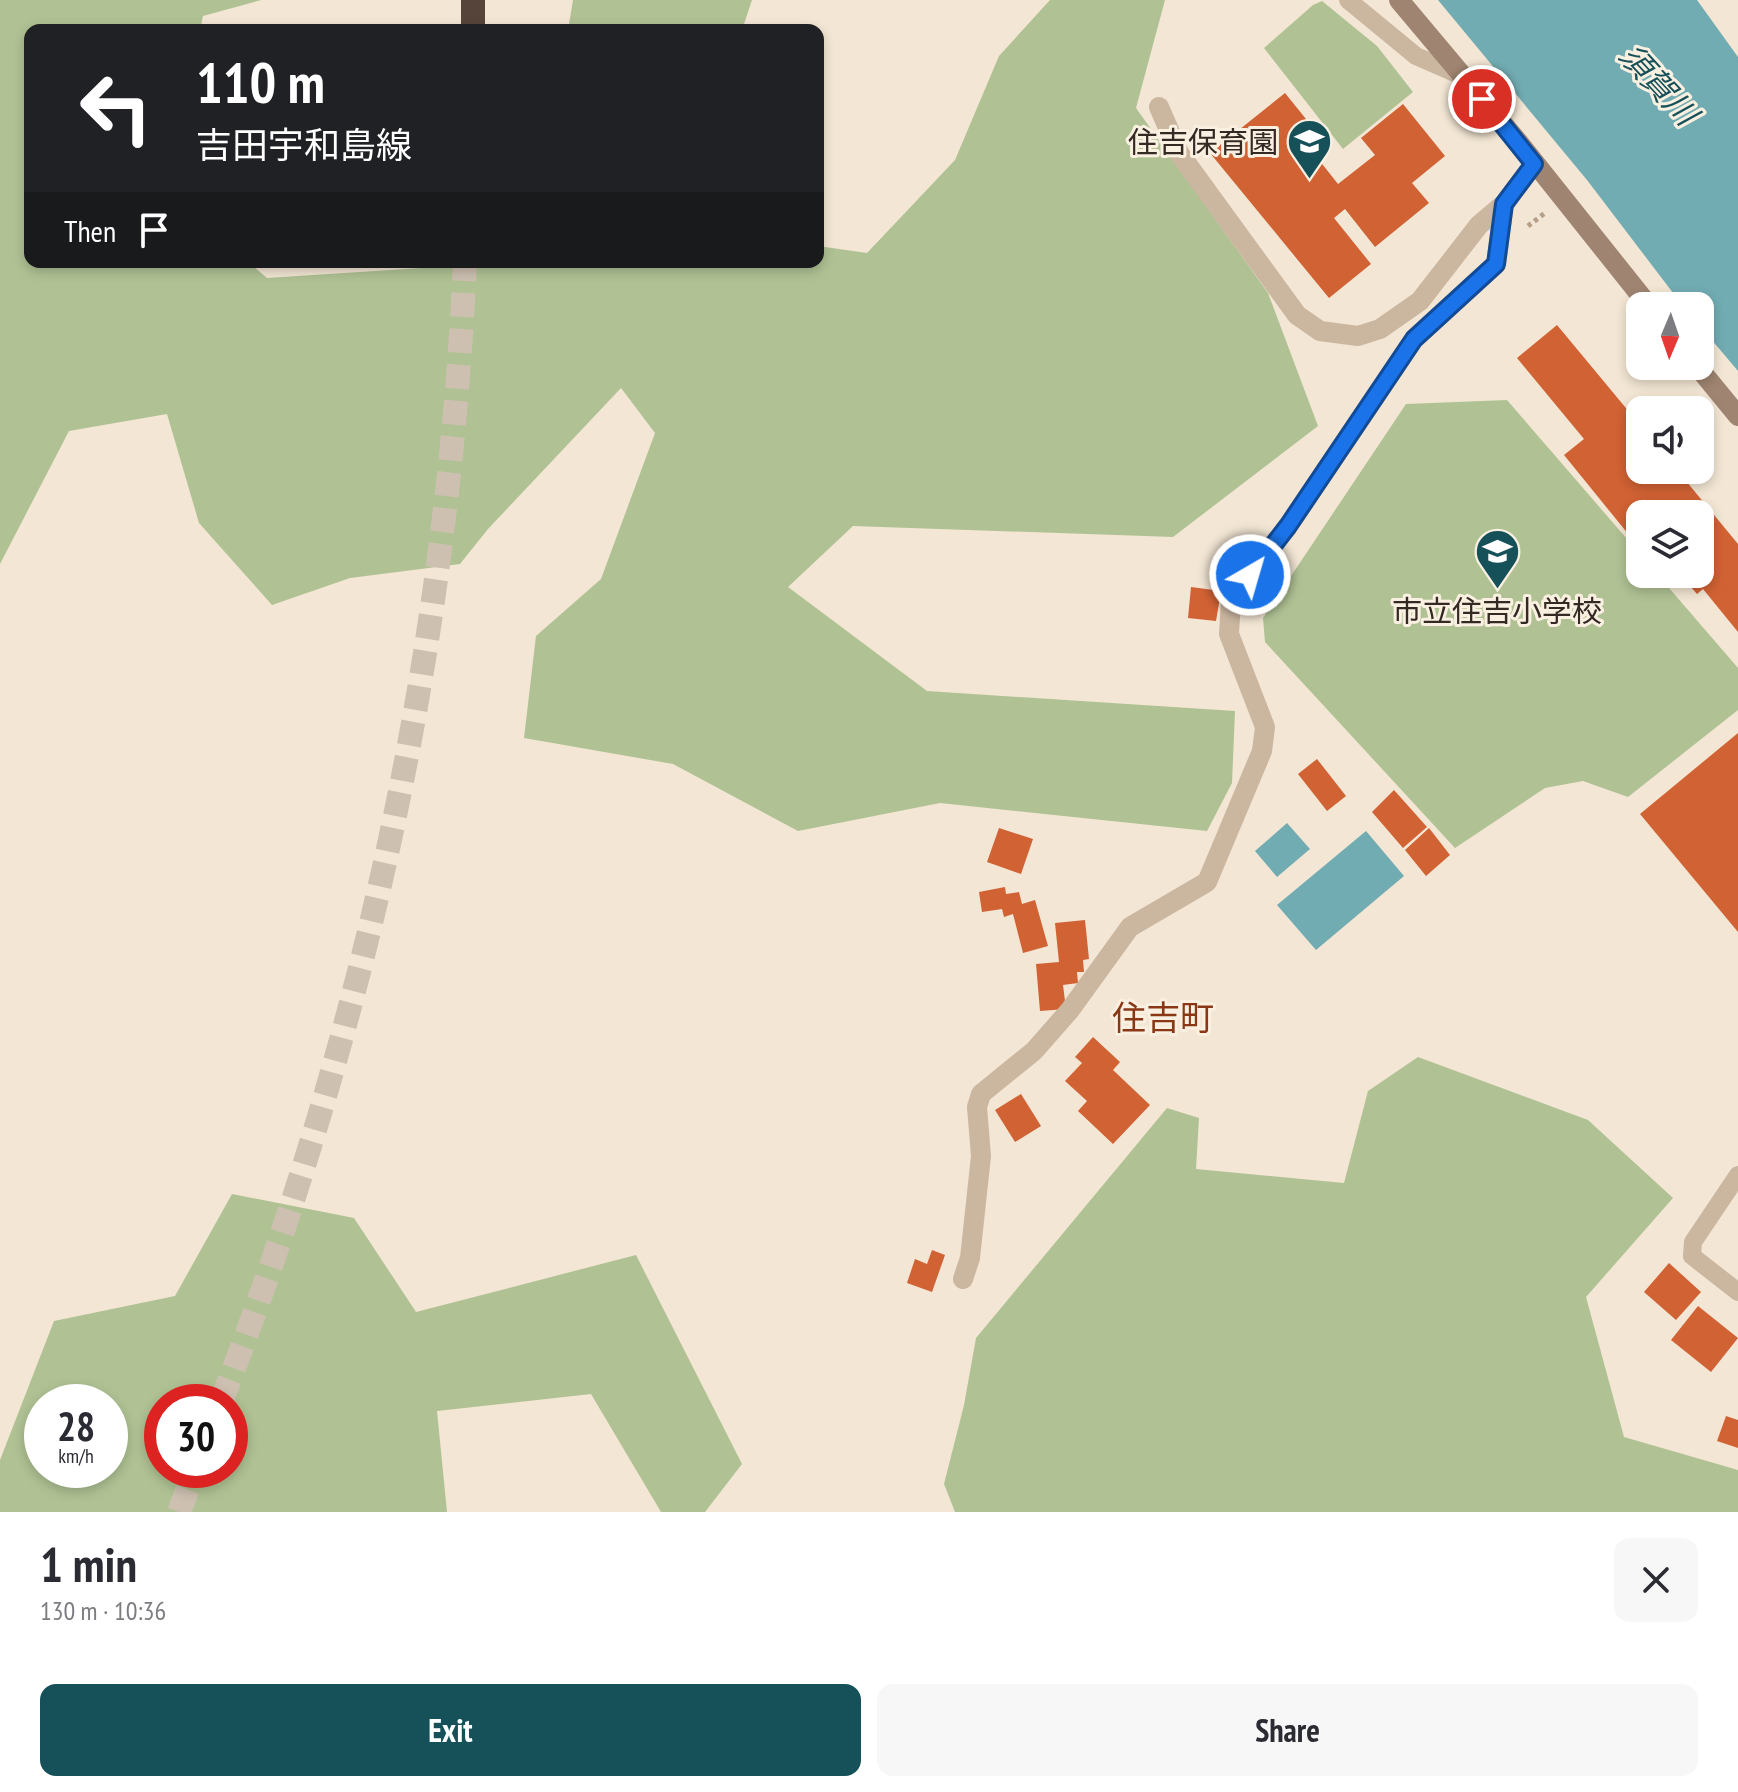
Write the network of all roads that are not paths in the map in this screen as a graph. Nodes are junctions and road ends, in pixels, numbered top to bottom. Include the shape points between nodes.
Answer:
1 (1348, 0) edge
2 (1399, 0) edge
3 (1464, 77) junction
4 (1159, 107) dead end
5 (1534, 164) junction
6 (1504, 204) junction
7 (1638, 292) edge
8 (1708, 380) edge
9 (1738, 416) edge
10 (1738, 1175) edge
11 (963, 1279) dead end
12 (1738, 1292) edge

1 - 3 lane via 1416,56
2 - 3 main road
3 - 5 main road
4 - 6 street via 1179,153 1297,315 1320,331 1358,336 1380,329 1420,301 1479,225
5 - 6 street
5 - 7 main road
6 - 11 street via 1496,264 1414,339 1288,526 1231,600 1229,634 1265,727 1262,751 1207,882 1130,927 1034,1051 981,1094 981,1156
8 - 9 main road
10 - 12 lane via 1693,1242 1692,1256

